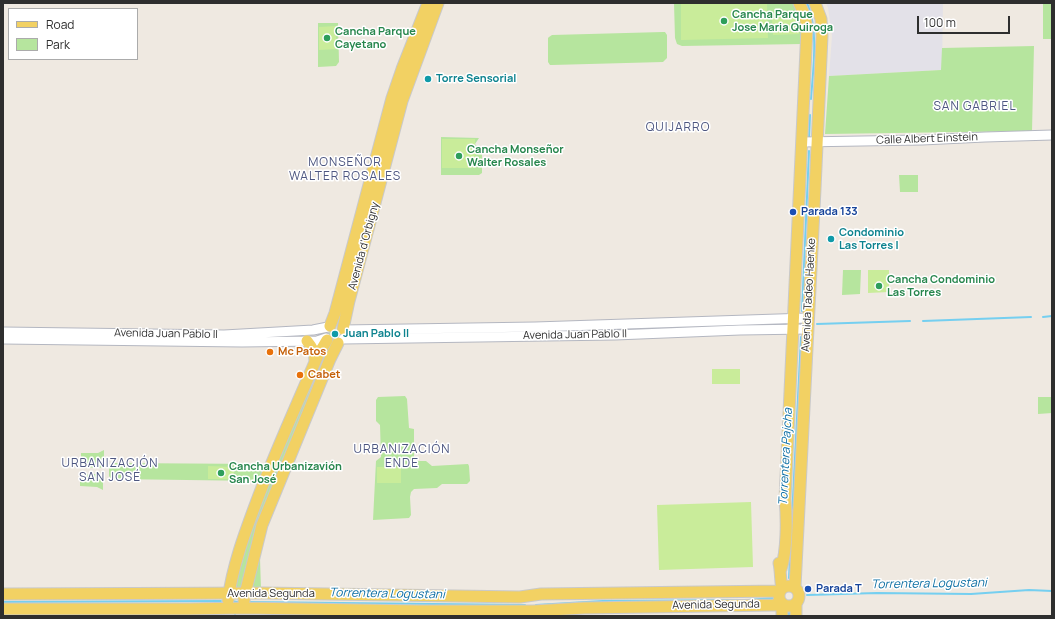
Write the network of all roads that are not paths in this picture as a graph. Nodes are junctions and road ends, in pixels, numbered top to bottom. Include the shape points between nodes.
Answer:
1 (428, 3) edge
2 (438, 3) edge
3 (799, 3) edge
4 (815, 3) edge
5 (1052, 135) edge
6 (802, 142) junction
7 (817, 142) junction
8 (794, 324) junction
9 (808, 324) junction
10 (3, 332) edge
11 (328, 333) junction
12 (342, 335) junction
13 (3, 339) edge
14 (307, 341) junction
15 (315, 364) junction
16 (795, 587) junction
17 (3, 594) edge
18 (228, 594) junction
19 (245, 594) junction
20 (781, 596) junction
21 (796, 603) junction
22 (3, 609) edge
23 (228, 612) edge
24 (245, 612) edge
25 (782, 616) edge
26 (796, 616) edge

1 - 11 main road, Avenida d'Orbigny via 392,98
2 - 12 main road, Avenida d'Orbigny via 402,100
3 - 6 main road, Avenida Tadeo Haenke via 807,28
4 - 7 main road, Avenida Tadeo Haenke via 821,19 822,36
5 - 7 street, Calle Albert Einstein
6 - 7 street, Calle Albert Einstein
6 - 8 main road, Avenida Tadeo Haenke
7 - 9 main road, Avenida Tadeo Haenke
8 - 9 street, Avenida Juan Pablo II
8 - 12 street, Avenida Juan Pablo II via 512,327
8 - 20 main road, Avenida Tadeo Haenke via 779,563
9 - 16 main road, Avenida Tadeo Haenke
10 - 11 street, Avenida Juan Pablo II via 224,335 313,330
11 - 12 main road via 337,325
11 - 12 main road via 332,343
11 - 14 street, Avenida Juan Pablo II via 317,341
11 - 15 main road, Avenida d'Orbigny
12 - 19 main road, Avenida d'Orbigny via 262,525
13 - 14 street, Avenida Juan Pablo II
14 - 15 main road via 314,350
15 - 18 main road, Avenida d'Orbigny via 248,523
16 - 20 main road via 789,586
16 - 21 main road via 799,596
17 - 18 main road, Avenida Segunda
18 - 19 main road, Avenida Segunda
18 - 23 main road, Avenida d'Orbigny
19 - 20 main road, Avenida Segunda
19 - 24 main road, Avenida d'Orbigny
20 - 21 main road via 789,606
20 - 24 main road, Avenida Segunda via 775,605 533,611
20 - 25 main road, Avenida Tadeo Haenke
21 - 26 main road
22 - 23 main road, Avenida Segunda
23 - 24 main road, Avenida Segunda

